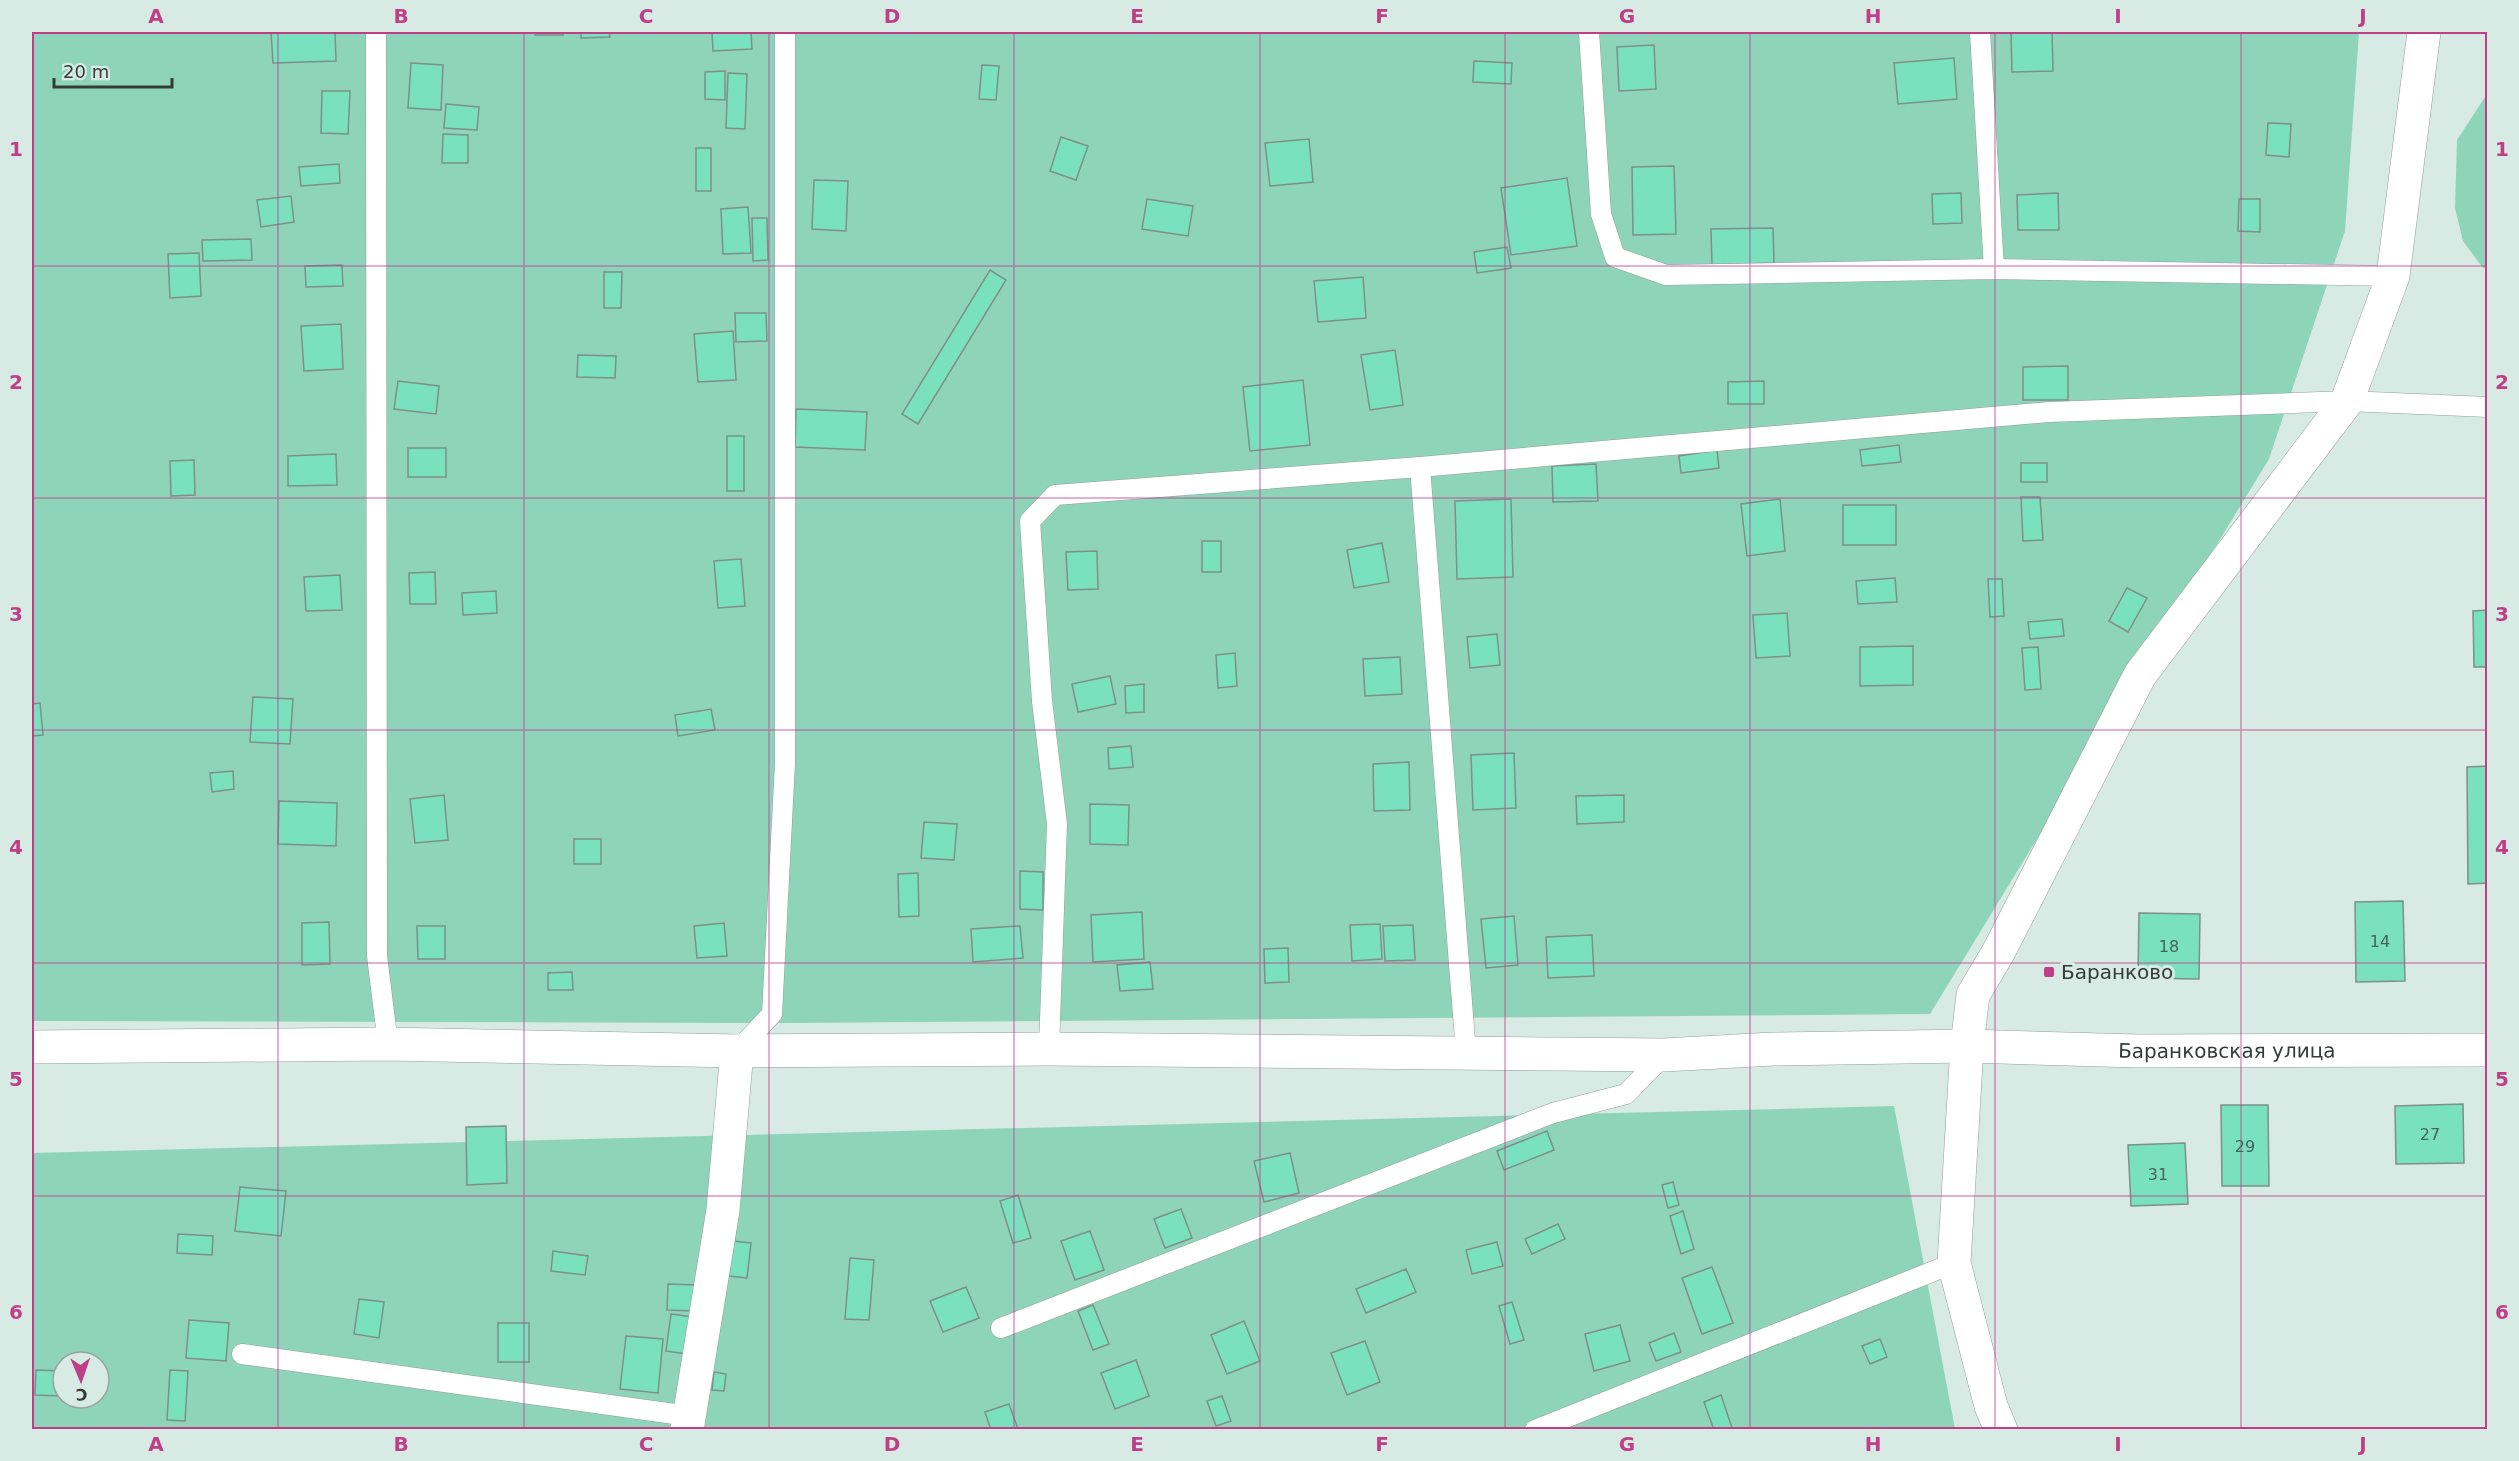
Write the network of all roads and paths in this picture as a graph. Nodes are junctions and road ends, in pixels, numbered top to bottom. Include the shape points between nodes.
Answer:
1 (376, 32) edge
2 (785, 32) edge
3 (1589, 32) edge
4 (1980, 32) edge
5 (2424, 32) edge
6 (1994, 269) junction
7 (2393, 276) junction
8 (2347, 401) junction
9 (2487, 407) edge
10 (1420, 466) junction
11 (388, 1044) junction
12 (1967, 1046) junction
13 (32, 1047) edge
14 (1049, 1049) junction
15 (2487, 1050) edge
16 (737, 1052) junction
17 (1466, 1053) junction
18 (1664, 1055) junction
19 (1954, 1263) junction
20 (1001, 1328) dead end
21 (242, 1354) dead end
22 (688, 1423) edge
23 (1535, 1430) edge
24 (2001, 1430) edge

1 - 11 lane via 377,956
2 - 16 lane via 785,763 772,1014
3 - 6 lane via 1602,214 1615,257 1666,275
4 - 6 lane
5 - 7 street
6 - 7 lane
7 - 8 street
8 - 9 lane
8 - 10 lane via 2049,412
8 - 12 street via 2140,675 1973,995
10 - 14 lane via 1055,495 1030,520 1042,701 1057,824
10 - 17 lane
11 - 13 street, Баранковская улица
11 - 16 street, Баранковская улица
12 - 15 street, Баранковская улица via 2137,1051
12 - 18 street, Баранковская улица
12 - 19 street
14 - 16 street, Баранковская улица
14 - 17 street, Баранковская улица
16 - 22 street via 723,1210
17 - 18 street, Баранковская улица
18 - 20 lane via 1626,1094 1553,1113
19 - 23 lane
19 - 24 street via 1991,1407
21 - 22 lane

